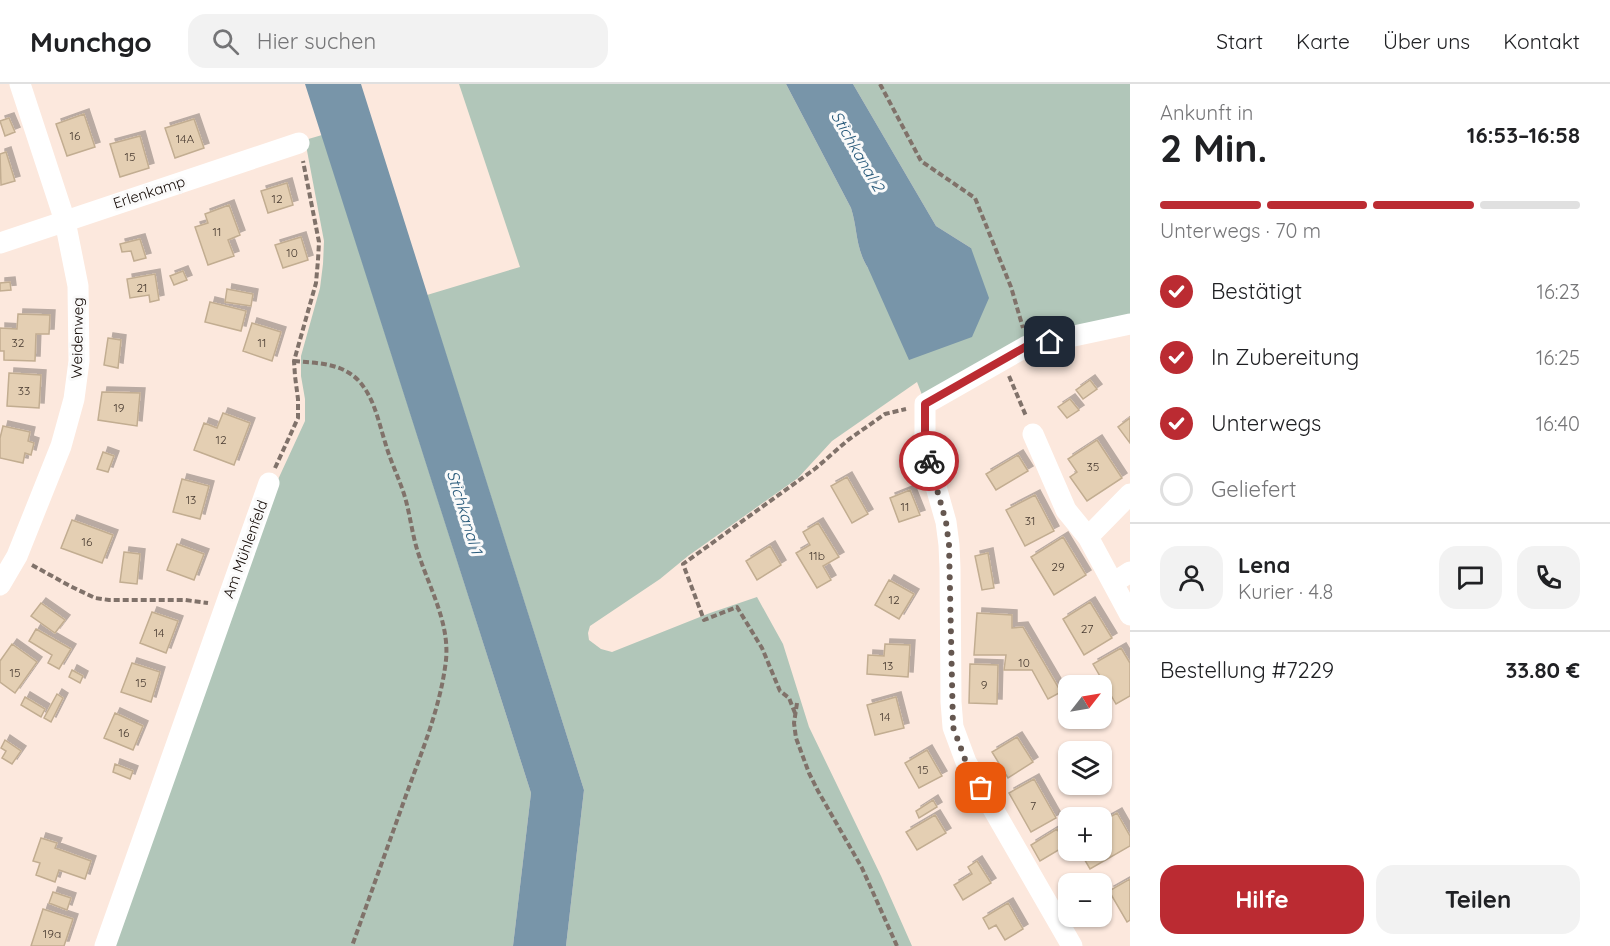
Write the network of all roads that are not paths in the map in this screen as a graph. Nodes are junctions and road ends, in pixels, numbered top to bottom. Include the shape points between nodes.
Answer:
1 (20, 84) edge
2 (299, 143) road end
3 (65, 221) junction
4 (0, 243) edge
5 (1130, 324) edge
6 (1033, 434) road end
7 (269, 483) road end
8 (1130, 494) edge
9 (1088, 537) junction
10 (1121, 577) edge
11 (0, 585) edge
12 (1130, 615) edge
13 (105, 946) edge
14 (1072, 946) edge

1 - 3 street, Weidenweg
2 - 3 street, Erlenkamp
3 - 4 street, Erlenkamp
3 - 11 street, Weidenweg via 78,286 79,361 74,399 61,446 17,556
5 - 14 street via 1027,346 925,404 925,448 949,545 953,727 966,762
6 - 9 street via 1066,510
7 - 13 street, Am Mühlenfeld
8 - 9 street
9 - 10 street
10 - 12 street

